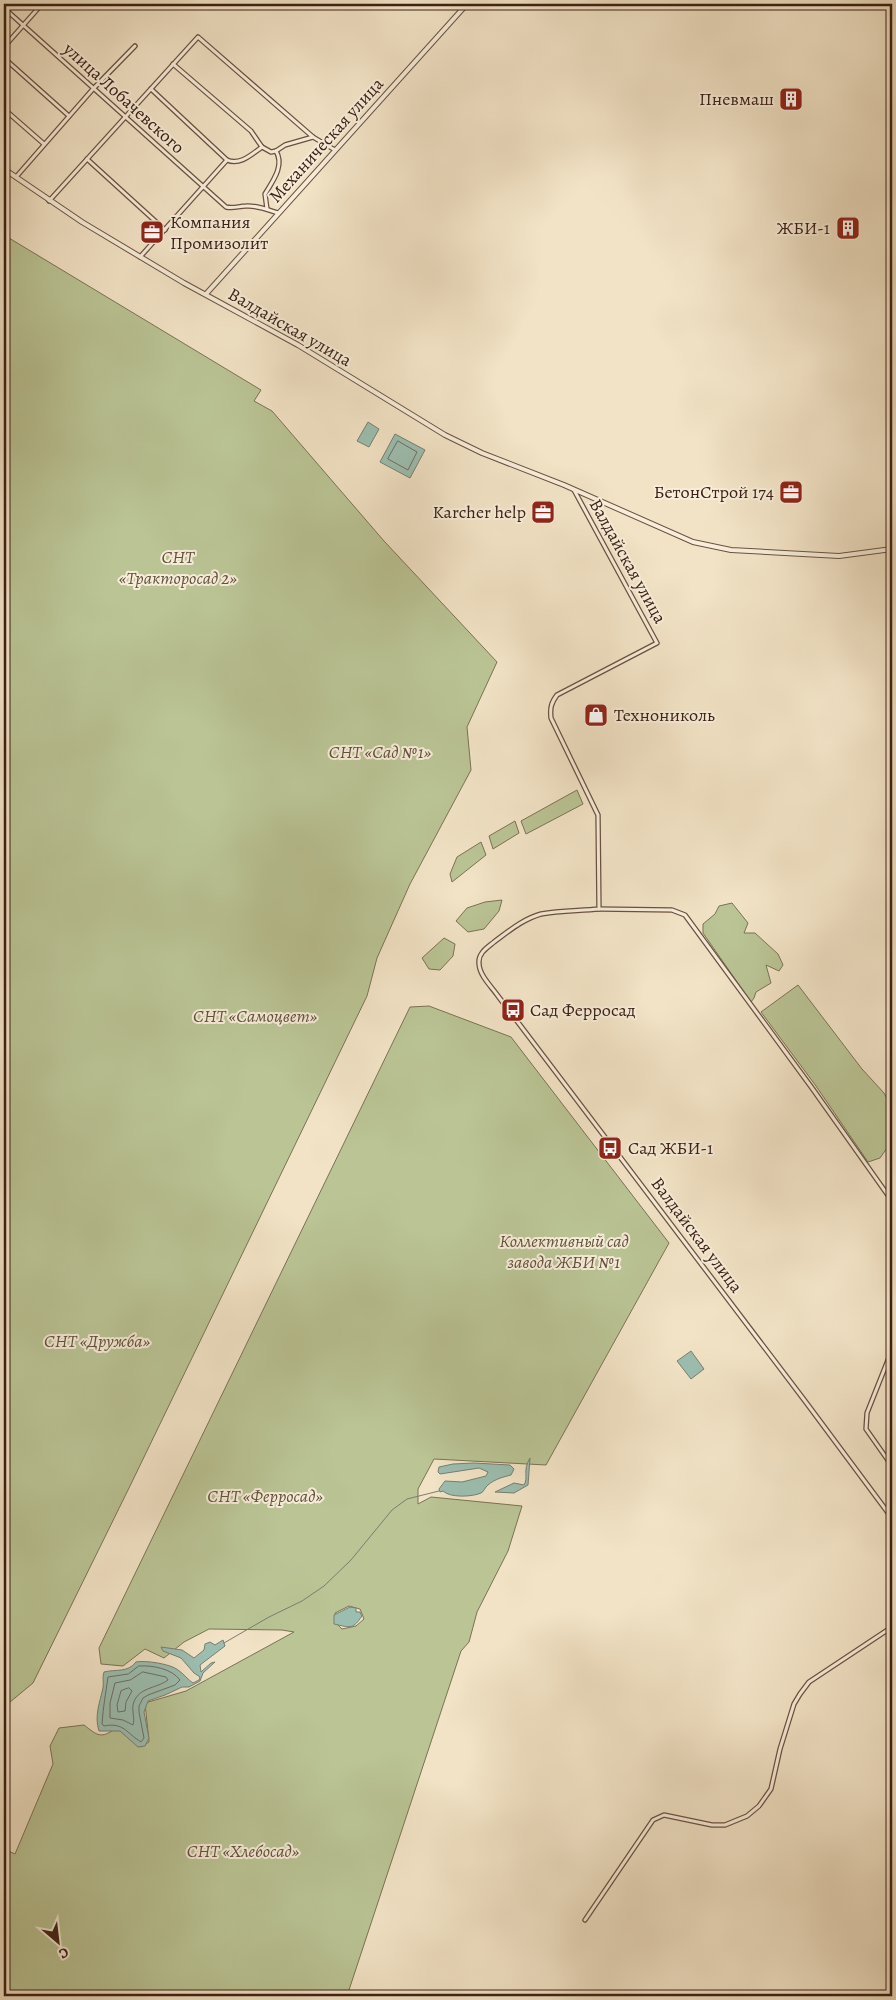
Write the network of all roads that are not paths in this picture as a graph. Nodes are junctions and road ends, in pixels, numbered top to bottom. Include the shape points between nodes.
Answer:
1 (42, 4) edge
2 (467, 4) edge
3 (4, 8) edge
4 (23, 25) junction
5 (135, 46) dead end
6 (4, 47) edge
7 (4, 58) edge
8 (173, 64) junction
9 (93, 89) junction
10 (151, 89) junction
11 (4, 109) edge
12 (69, 116) junction
13 (125, 117) junction
14 (313, 137) junction
15 (44, 144) junction
16 (262, 147) junction
17 (335, 150) junction
18 (276, 151) junction
19 (87, 159) junction
20 (227, 160) junction
21 (4, 168) edge
22 (16, 178) junction
23 (203, 187) junction
24 (49, 201) junction
25 (267, 209) junction
26 (278, 213) junction
27 (165, 230) junction
28 (140, 257) junction
29 (206, 294) junction
30 (574, 489) junction
31 (892, 549) edge
32 (599, 909) junction
33 (892, 1201) edge
34 (892, 1350) edge
35 (892, 1466) edge
36 (892, 1518) edge
37 (892, 1627) edge
38 (584, 1920) dead end

1 - 4 street
2 - 17 street, Механическая улица
3 - 4 street, улица Лобачевского
4 - 6 street
4 - 9 street, улица Лобачевского
5 - 9 street
7 - 12 street
8 - 10 street
8 - 14 street via 198,37
8 - 16 street via 251,131
9 - 12 street
9 - 13 street, улица Лобачевского
10 - 13 street
10 - 20 street
11 - 15 street
12 - 15 street
13 - 19 street
13 - 23 street, улица Лобачевского
14 - 17 street
14 - 18 street
15 - 22 street
16 - 18 street
16 - 20 street via 239,162
17 - 26 street, Механическая улица
18 - 25 street via 276,174 264,194
19 - 24 street
19 - 27 street
20 - 23 street
21 - 22 street, Валдайская улица
22 - 24 street, Валдайская улица
23 - 25 street, улица Лобачевского via 231,209 248,205
23 - 27 street
24 - 28 street, Валдайская улица
25 - 26 street
26 - 29 street, Механическая улица
27 - 28 street
28 - 29 street, Валдайская улица
29 - 30 street, Валдайская улица via 445,434 482,453
30 - 31 street, Валдайская улица via 693,542 731,550 839,556
30 - 32 street, Валдайская улица via 657,643 557,695 550,709 551,718 598,815
32 - 33 street via 672,910 685,915
32 - 36 street, Валдайская улица via 541,914 517,925 482,953 481,973
34 - 35 street via 867,1413 866,1428
37 - 38 street via 809,1682 800,1694 780,1749 771,1789 759,1806 748,1816 725,1826 664,1815 653,1820

